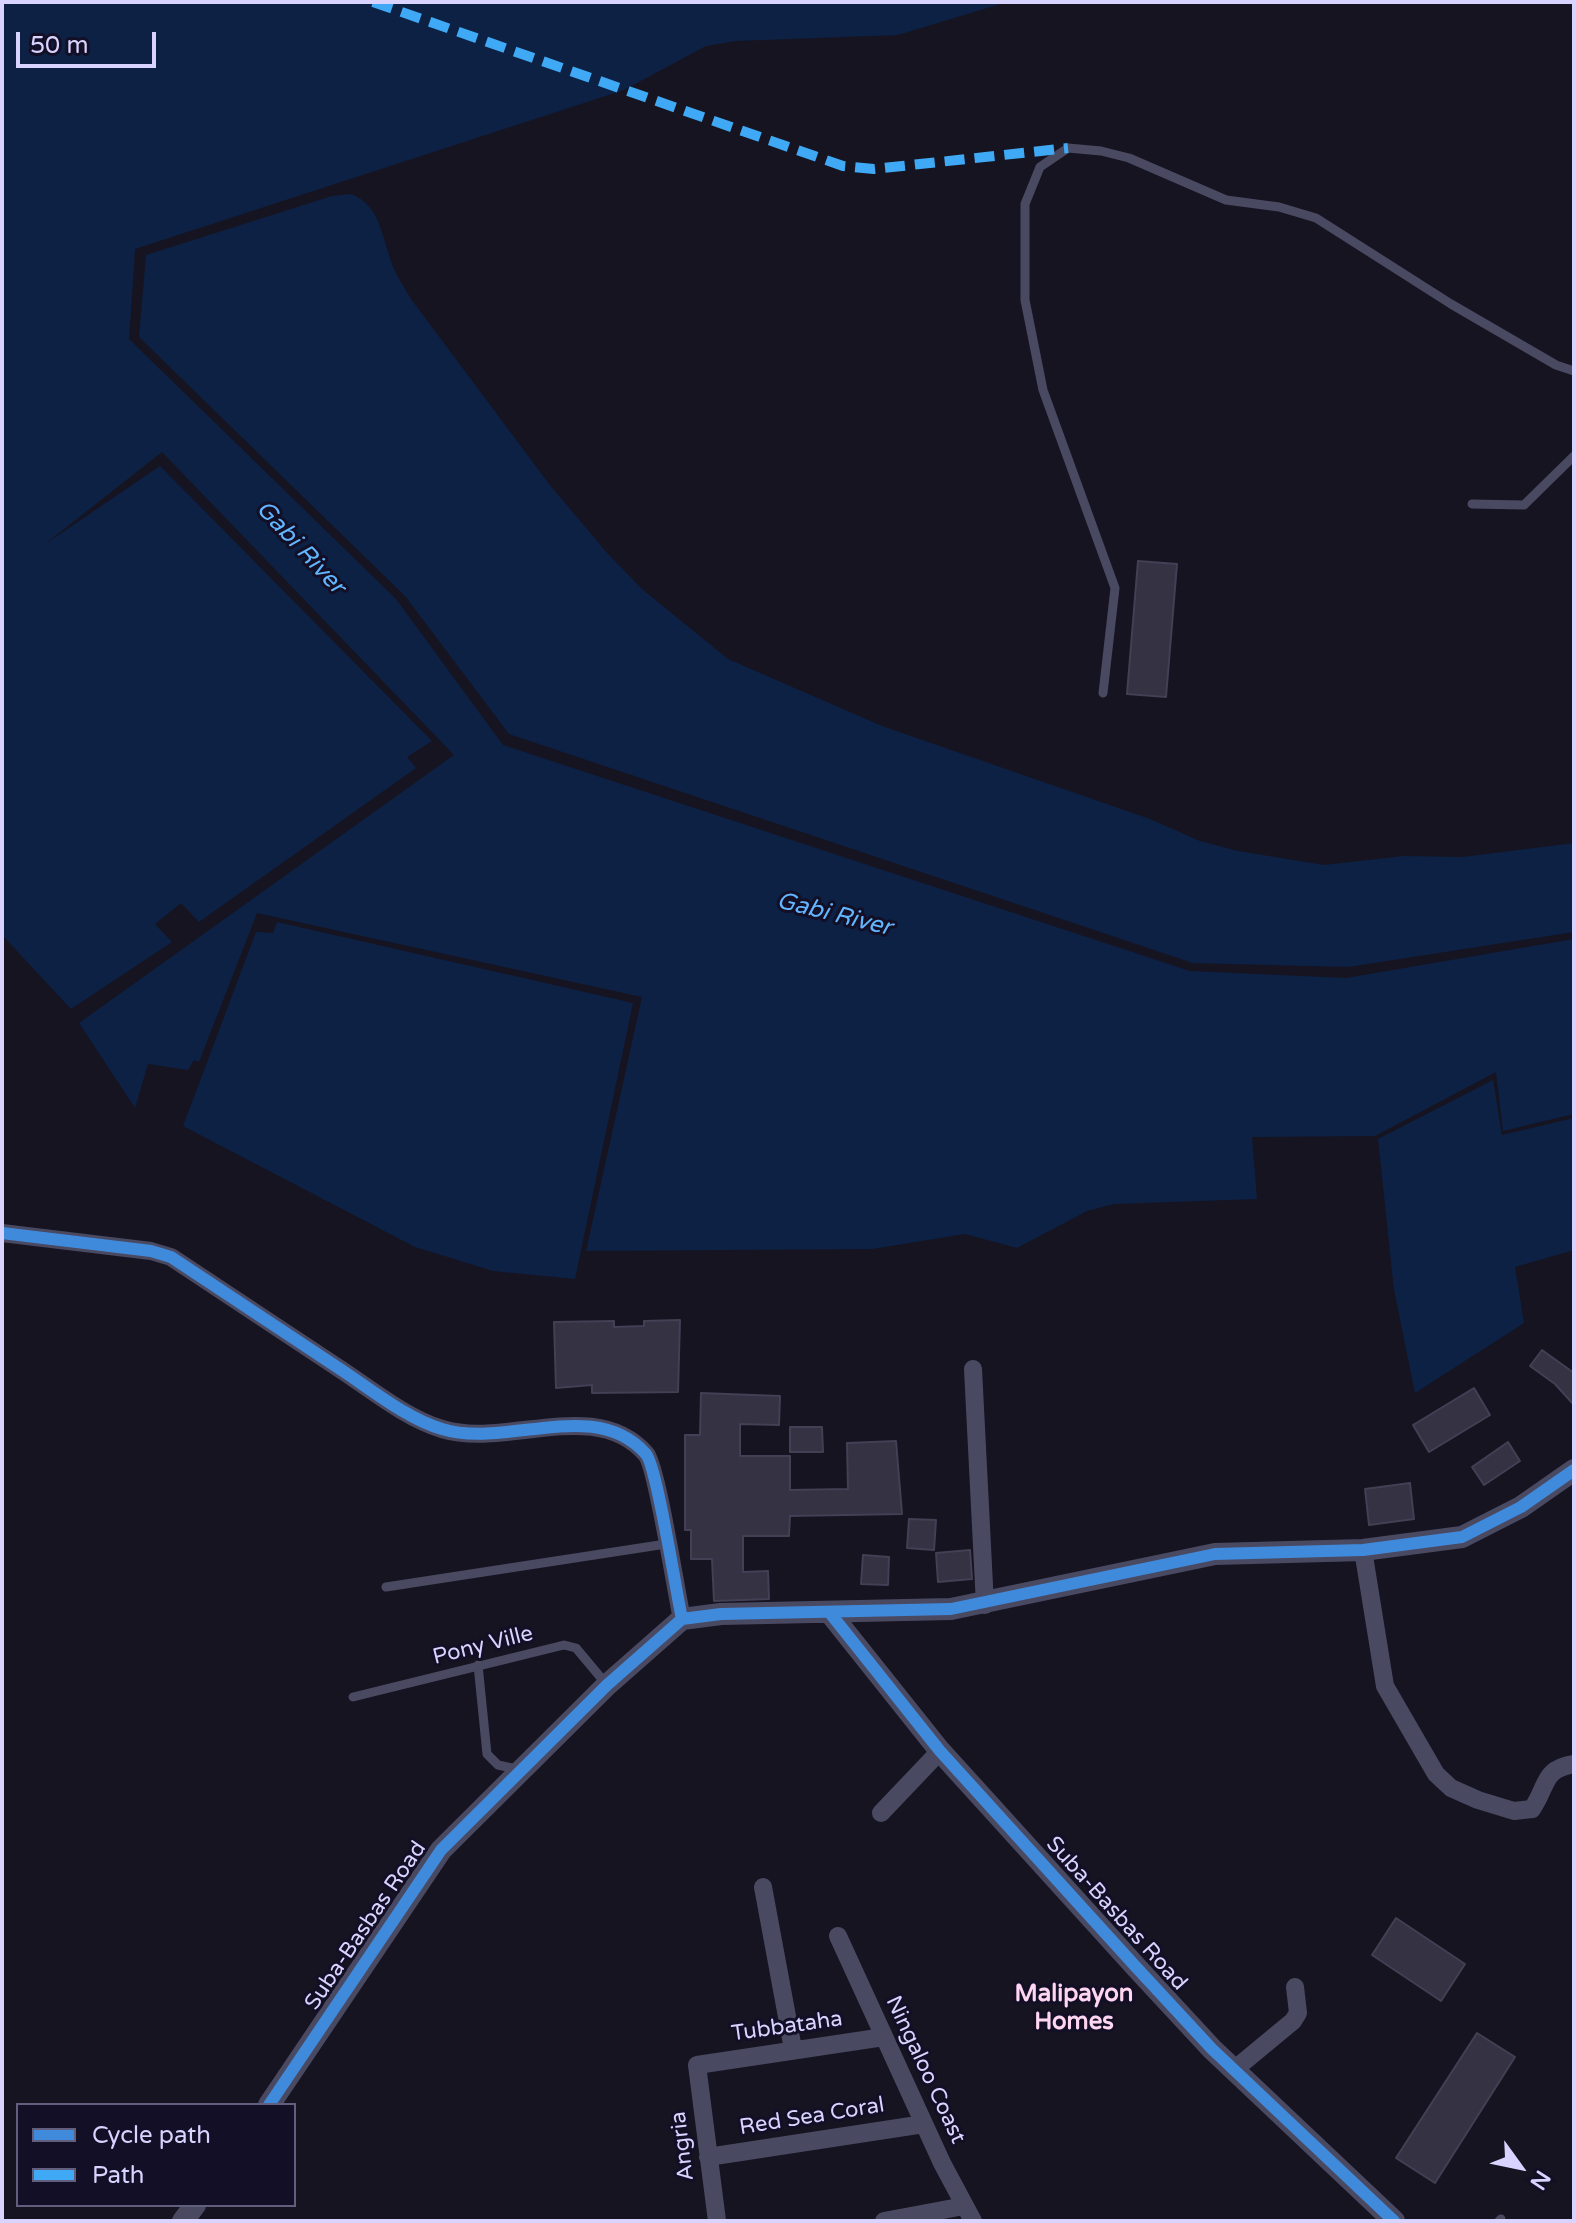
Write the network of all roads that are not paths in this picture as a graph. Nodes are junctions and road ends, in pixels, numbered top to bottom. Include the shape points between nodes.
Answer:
1 (1574, 371) edge
2 (1574, 456) edge
3 (1472, 504) dead end
4 (1103, 693) dead end
5 (2, 1233) edge
6 (973, 1369) dead end
7 (1574, 1470) edge
8 (666, 1544) junction
9 (1363, 1550) junction
10 (386, 1587) dead end
11 (985, 1605) junction
12 (830, 1613) junction
13 (682, 1619) junction
14 (478, 1665) junction
15 (607, 1685) junction
16 (353, 1697) dead end
17 (940, 1751) junction
18 (1574, 1764) edge
19 (521, 1770) junction
20 (881, 1813) dead end
21 (763, 1887) dead end
22 (838, 1936) dead end
23 (1295, 1987) dead end
24 (884, 2037) junction
25 (793, 2049) junction
26 (697, 2065) joint
27 (1235, 2069) junction
28 (270, 2103) edge
29 (924, 2124) junction
30 (708, 2157) junction
31 (969, 2213) edge
32 (892, 2220) edge
33 (717, 2221) edge
34 (1394, 2221) edge

1 - 4 lane via 1451,304 1316,218 1226,200 1101,151 1068,148 1049,160 1040,167 1025,204 1025,300 1043,390 1115,588
2 - 3 lane via 1524,505
5 - 8 street via 171,1257 441,1429 499,1434 561,1427 625,1434 652,1465
6 - 11 street
7 - 9 street via 1521,1507 1462,1537
8 - 10 lane
8 - 13 street
9 - 11 street via 1215,1554
9 - 18 street via 1385,1686 1436,1774 1451,1788 1514,1811 1532,1809 1549,1774
11 - 12 street
12 - 13 street
12 - 17 street, Suba-Basbas Road
13 - 15 street, Suba-Basbas Road
14 - 15 lane, Pony Ville via 564,1645 576,1648
14 - 16 lane, Pony Ville
14 - 19 lane via 487,1754 498,1765
15 - 19 street, Suba-Basbas Road
17 - 20 street
17 - 27 street, Suba-Basbas Road
19 - 28 street, Suba-Basbas Road via 441,1850
21 - 25 street
22 - 24 street, Ningaloo Coast
23 - 27 street via 1298,2013 1293,2021
24 - 25 street, Tubbataha
24 - 29 street, Ningaloo Coast
25 - 26 street, Tubbataha
26 - 30 street, Angria
27 - 34 street, Suba-Basbas Road
29 - 30 street, Red Sea Coral
29 - 31 street, Ningaloo Coast
30 - 33 street, Angria
31 - 32 street

